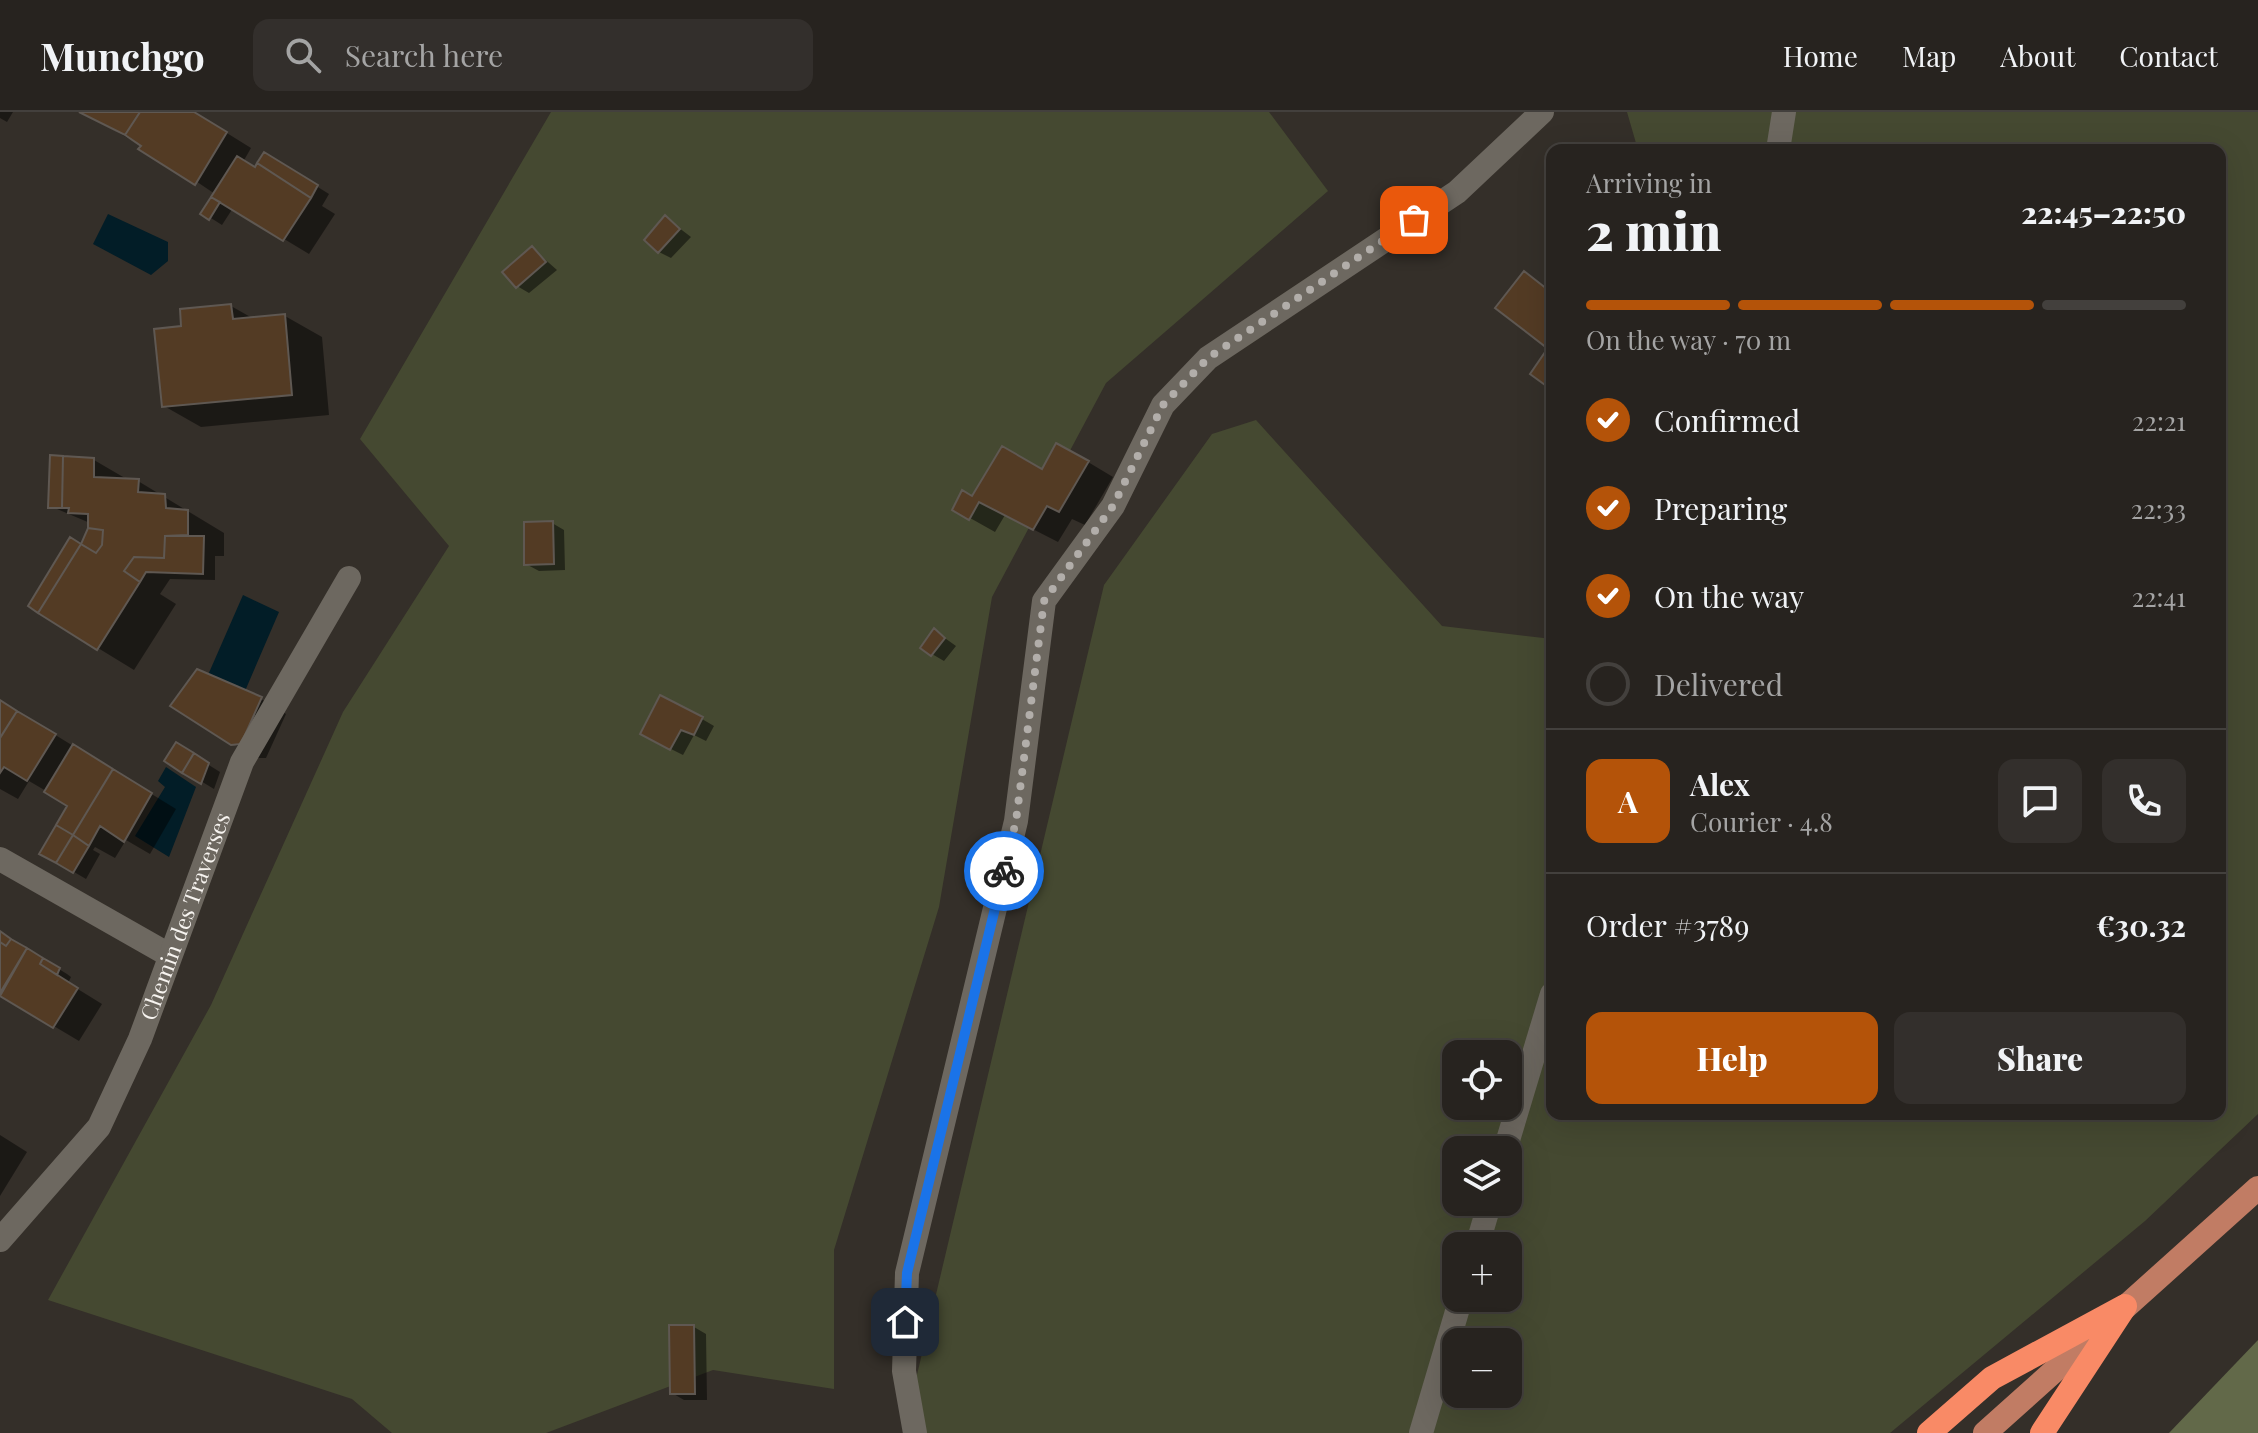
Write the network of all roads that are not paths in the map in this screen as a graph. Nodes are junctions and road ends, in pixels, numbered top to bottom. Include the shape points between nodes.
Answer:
1 (1542, 112) edge
2 (1784, 112) edge
3 (1779, 144) edge
4 (349, 578) dead end
5 (0, 859) edge
6 (169, 955) junction
7 (1546, 1014) edge
8 (1509, 1136) edge
9 (2258, 1188) edge
10 (0, 1240) edge
11 (2125, 1306) junction
12 (1457, 1312) edge
13 (915, 1433) edge
14 (1421, 1433) edge
15 (1929, 1433) edge
16 (1985, 1433) edge
17 (2042, 1433) edge

1 - 13 street via 1457,192 1208,358 1163,405 1113,506 1044,601 1016,821 907,1273 904,1371
2 - 3 street
4 - 6 street, Chemin des Traverses via 242,762
5 - 6 street
6 - 10 street, Chemin des Traverses via 140,1039 99,1127
7 - 8 street
9 - 11 main road
11 - 15 highway via 1992,1378
11 - 16 main road
11 - 17 highway
12 - 14 street

